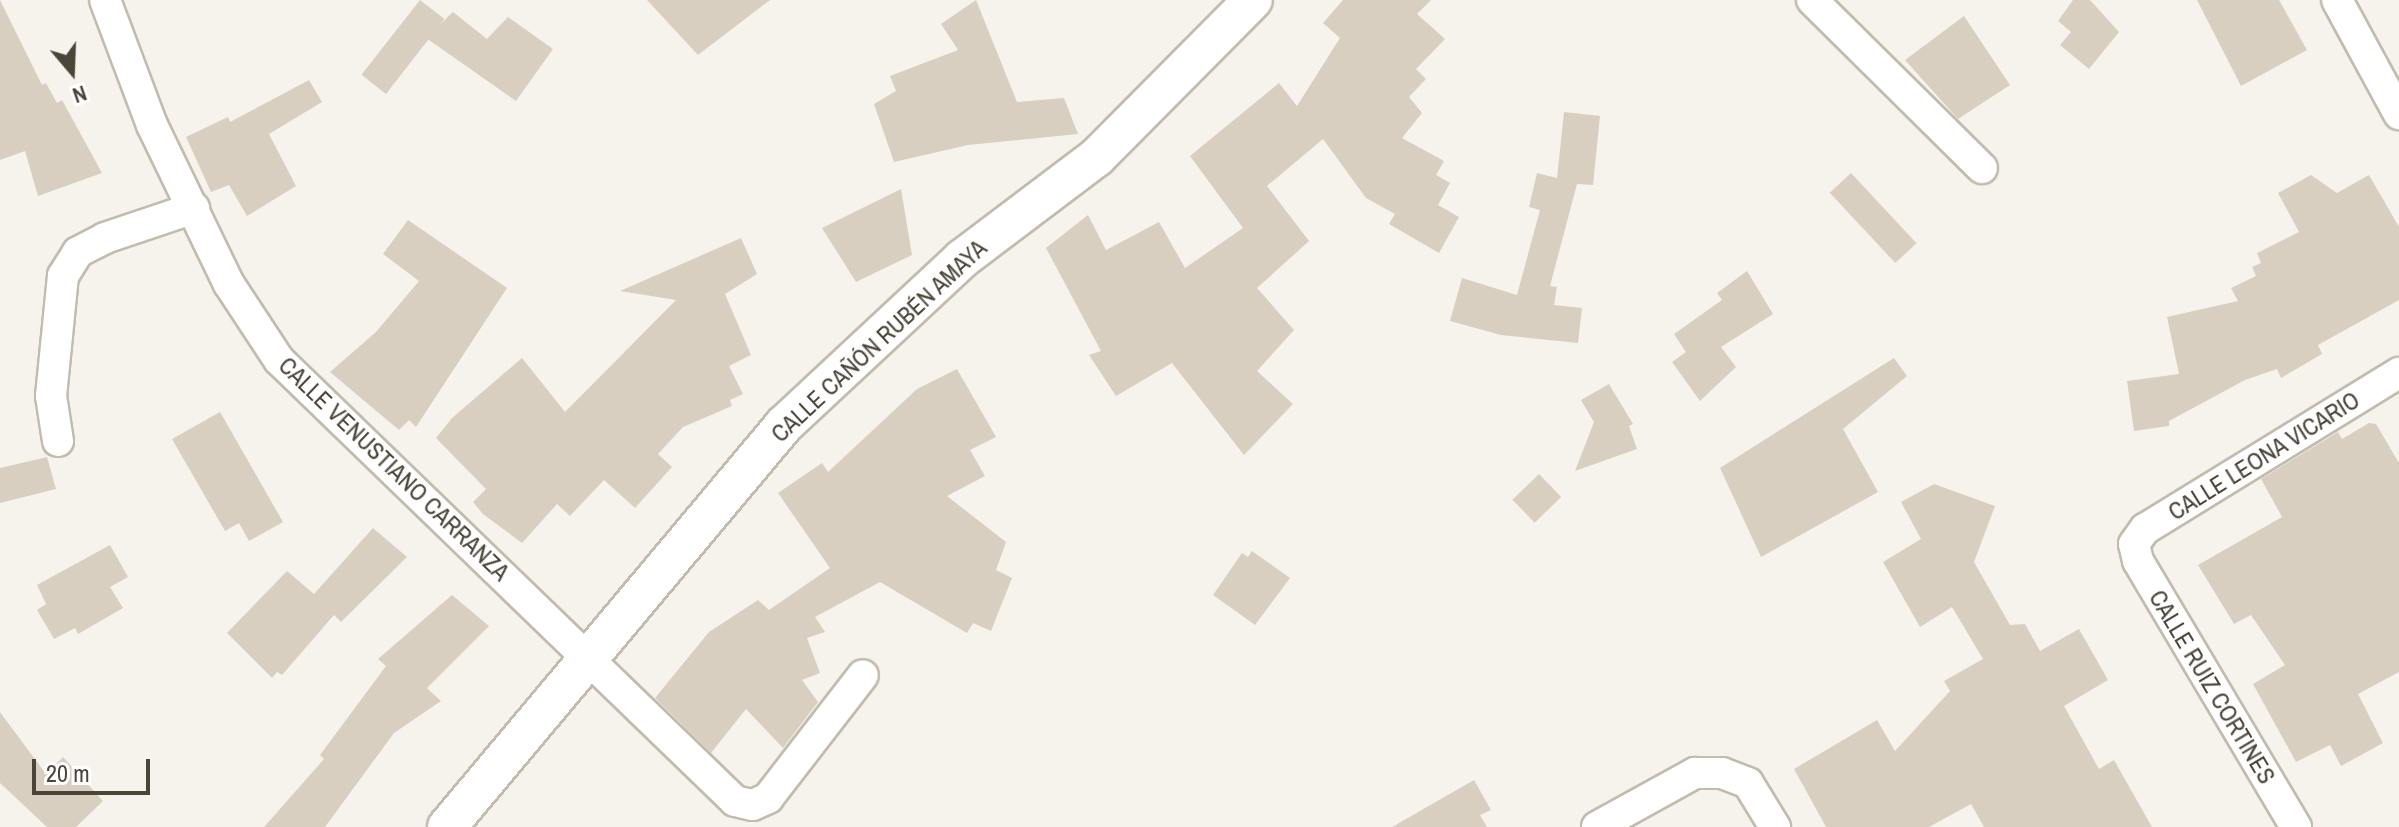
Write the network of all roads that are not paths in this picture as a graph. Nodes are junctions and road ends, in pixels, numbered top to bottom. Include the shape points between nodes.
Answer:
1 (105, 0) edge
2 (1253, 0) edge
3 (1812, 0) edge
4 (2337, 0) edge
5 (2399, 114) edge
6 (1982, 168) dead end
7 (194, 208) junction
8 (2399, 373) edge
9 (58, 441) dead end
10 (2134, 544) joint
11 (590, 657) junction
12 (863, 675) dead end
13 (447, 827) edge
14 (1597, 827) edge
15 (1775, 827) edge
16 (2296, 827) edge

1 - 7 street, CALLE VENUSTIANO CARRANZA via 152,125
2 - 11 street, CALLE CAÑÓN RUBÉN AMAYA via 1097,157 962,259 784,425
3 - 6 street
4 - 5 street
7 - 9 street via 78,252 63,276 51,396
7 - 11 street, CALLE VENUSTIANO CARRANZA via 229,284 279,360
8 - 10 street, CALLE LEONA VICARIO via 2145,529
10 - 16 street, CALLE RUIZ CORTINES via 2138,561
11 - 12 street, CALLE VENUSTIANO CARRANZA via 735,801 753,805 768,798
11 - 13 street, CALLE CAÑÓN RUBÉN AMAYA
14 - 15 street via 1695,773 1722,773 1748,783

